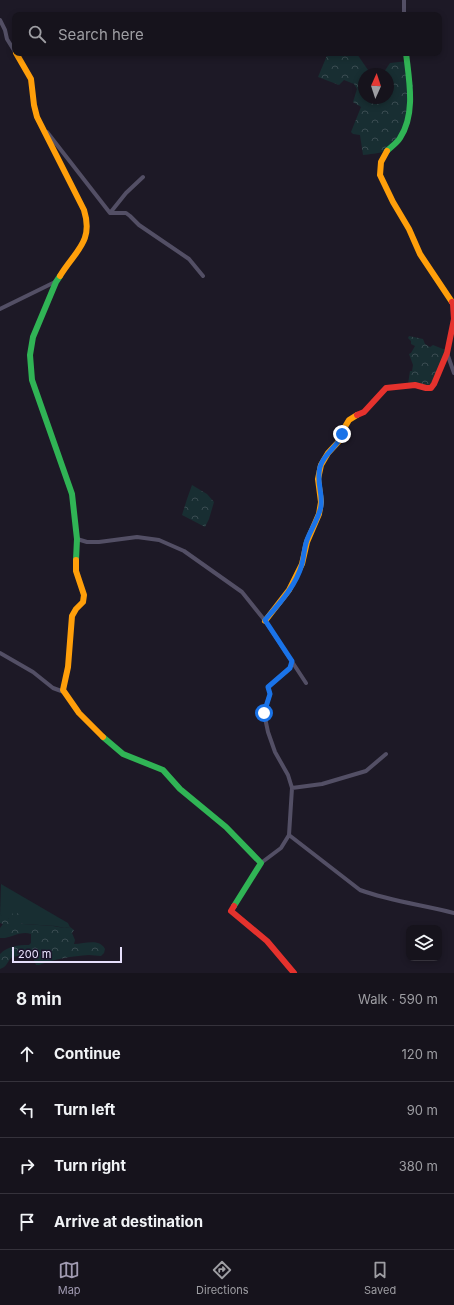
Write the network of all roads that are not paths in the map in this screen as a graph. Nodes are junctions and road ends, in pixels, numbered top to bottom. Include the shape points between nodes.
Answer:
1 (404, 0) edge
2 (404, 12) edge
3 (0, 20) edge
4 (12, 47) edge
5 (17, 56) edge
6 (406, 56) edge
7 (43, 127) junction
8 (143, 177) dead end
9 (110, 213) junction
10 (203, 276) dead end
11 (56, 282) junction
12 (0, 309) edge
13 (447, 353) junction
14 (454, 373) edge
15 (77, 539) junction
16 (265, 620) junction
17 (0, 652) edge
18 (292, 661) junction
19 (306, 683) dead end
20 (64, 692) junction
21 (386, 754) dead end
22 (292, 788) junction
23 (289, 835) junction
24 (261, 863) junction
25 (454, 913) edge
26 (294, 973) edge

1 - 2 street
3 - 4 street
5 - 7 street via 31,79 34,105
6 - 13 street via 410,84 407,123 400,138 387,151 380,175 420,254 453,304 454,320
7 - 9 street
7 - 11 street via 87,220 85,240
8 - 9 street
9 - 10 street via 126,213 139,225 189,259
11 - 12 street
11 - 15 street via 33,337 30,355 32,380 72,494
13 - 14 street
13 - 16 street via 430,388 415,385 386,388 364,412 349,420 341,439 321,465 318,479 321,502 319,514 307,542 299,572 289,590
15 - 16 street via 99,542 137,537 168,543 184,551 242,592
15 - 20 street via 76,571 84,595 83,602 72,616 68,667 62,690
16 - 18 street
17 - 20 street via 53,688
18 - 19 street
18 - 22 street via 290,668 268,687 270,694 264,713 274,752 288,775
20 - 24 street via 79,713 106,741 123,754 163,770 180,789 226,827
21 - 22 street via 366,771 322,784
22 - 23 street
23 - 24 street via 281,848
23 - 25 street via 360,890
24 - 26 street via 231,911 267,941

